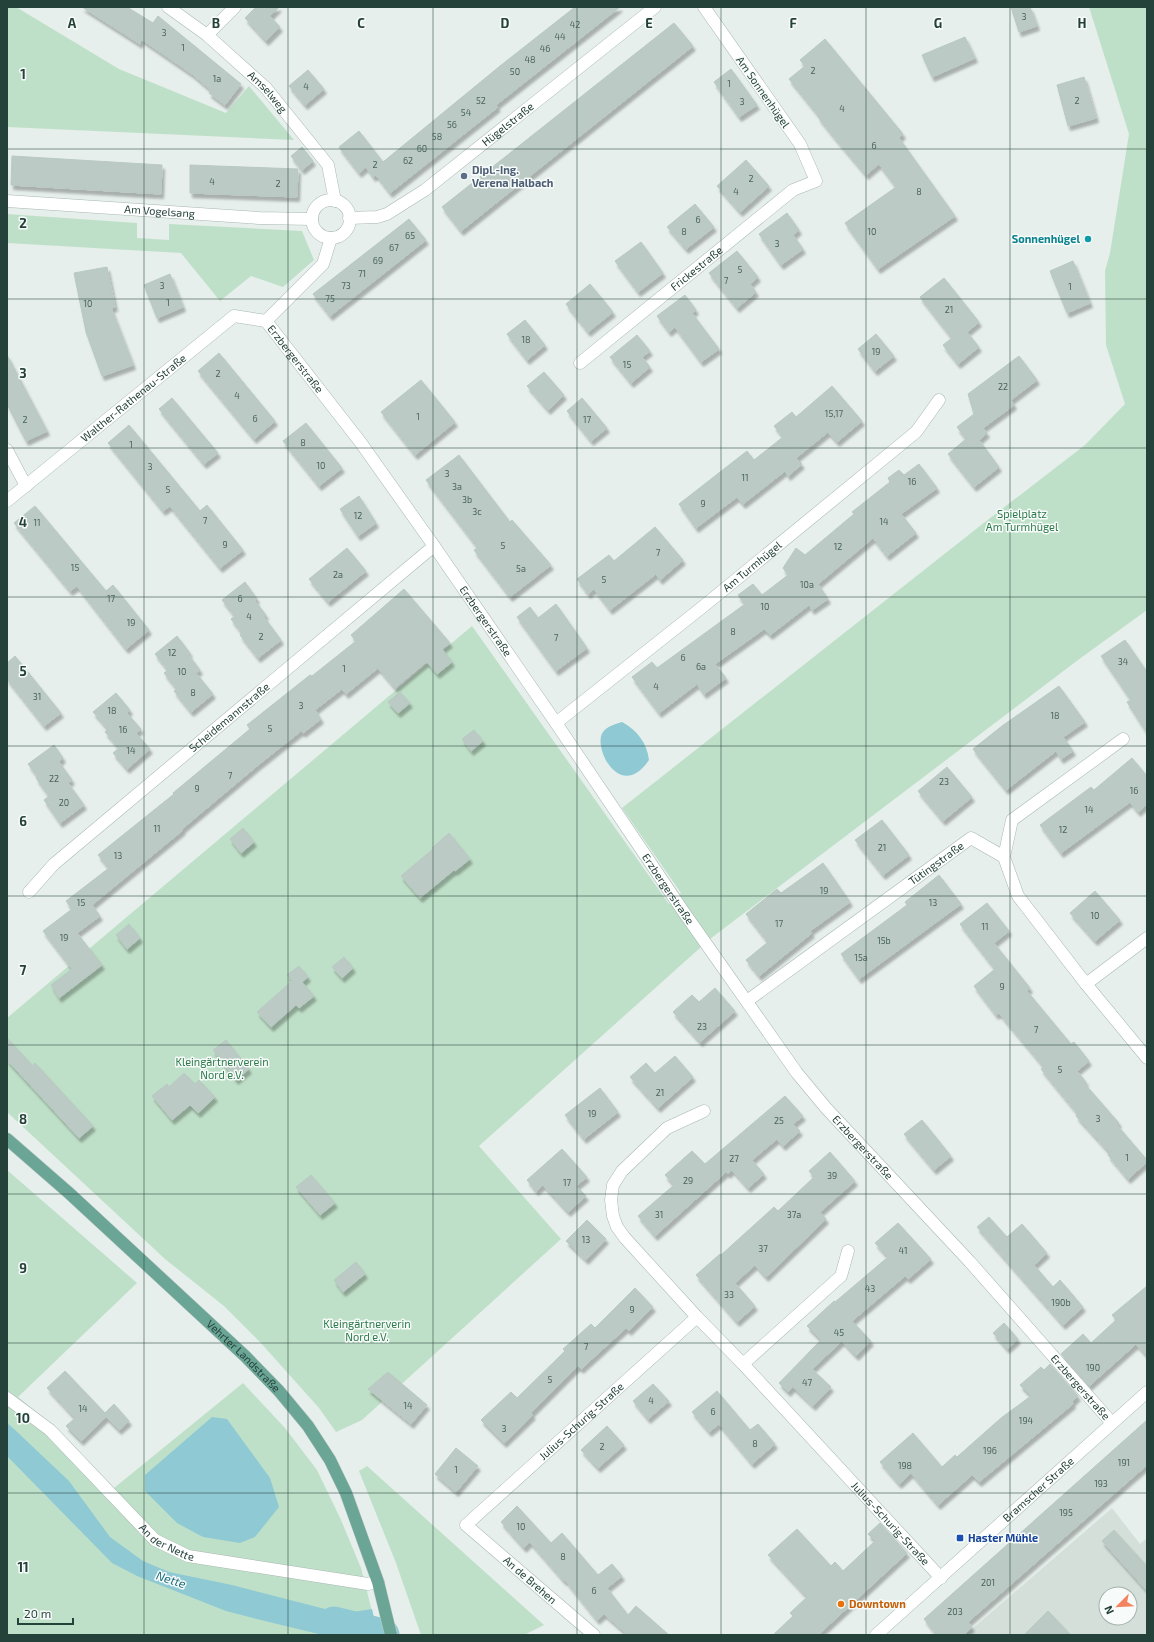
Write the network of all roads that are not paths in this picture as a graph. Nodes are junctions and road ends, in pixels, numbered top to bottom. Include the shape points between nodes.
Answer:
1 (168, 7) edge
2 (235, 7) edge
3 (655, 7) edge
4 (704, 7) edge
5 (207, 35) junction
6 (816, 182) joint
7 (7, 201) edge
8 (335, 201) junction
9 (349, 218) junction
10 (312, 219) junction
11 (331, 238) junction
12 (266, 321) junction
13 (580, 363) dead end
14 (939, 400) dead end
15 (7, 450) edge
16 (26, 486) junction
17 (7, 501) edge
18 (434, 546) junction
19 (556, 723) junction
20 (1123, 739) dead end
21 (1004, 857) junction
22 (29, 892) dead end
23 (1147, 938) edge
24 (1086, 984) junction
25 (748, 1001) junction
26 (1147, 1058) edge
27 (704, 1111) dead end
28 (7, 1139) edge
29 (848, 1251) dead end
30 (697, 1317) junction
31 (743, 1364) junction
32 (1147, 1392) edge
33 (7, 1398) edge
34 (1112, 1423) junction
35 (466, 1525) joint
36 (941, 1578) junction
37 (378, 1582) junction
38 (391, 1635) edge
39 (594, 1635) edge
40 (876, 1635) edge

1 - 5 street, Amselweg
2 - 5 street
3 - 9 street, Hügelstraße via 425,190 387,214
4 - 6 street, Am Sonnenhügel via 800,144
5 - 8 street, Amselweg via 266,88 328,165
6 - 13 street, Frickestraße via 792,190
7 - 10 street, Am Vogelsang via 259,218
8 - 9 street via 344,205
8 - 10 street via 329,200 319,204
9 - 11 street via 346,230
10 - 11 street via 316,230
11 - 12 street via 323,264
12 - 16 street, Walther-Rathenau-Straße via 234,316
12 - 18 street, Erzbergerstraße via 361,443
14 - 19 street, Am Turmhügel via 916,432
15 - 16 street
16 - 17 street, Walther-Rathenau-Straße
18 - 19 street, Erzbergerstraße
18 - 22 street, Scheidemannstraße via 54,864
19 - 25 street, Erzbergerstraße via 682,911
20 - 21 street via 1012,820
21 - 24 street via 1018,896
21 - 25 street, Tütingstraße via 971,838
23 - 24 street
24 - 26 street
25 - 34 street, Erzbergerstraße via 797,1073 826,1108 970,1262
27 - 30 street, Julius-Schurig-Straße via 667,1128 622,1171 613,1185 611,1200 617,1227 625,1238
28 - 37 main road, Vehrter Landstraße via 231,1343 279,1391 308,1426 335,1468
29 - 31 street via 841,1276
30 - 31 street, Julius-Schurig-Straße
30 - 35 street, Julius-Schurig-Straße
31 - 36 street, Julius-Schurig-Straße
32 - 34 street, Bramscher Straße
33 - 37 street, An der Nette via 50,1430 156,1540 188,1556 368,1584
34 - 36 street, Bramscher Straße
35 - 39 street, An de Brehen
36 - 40 street, Bramscher Straße
37 - 38 main road, Vehrter Landstraße

